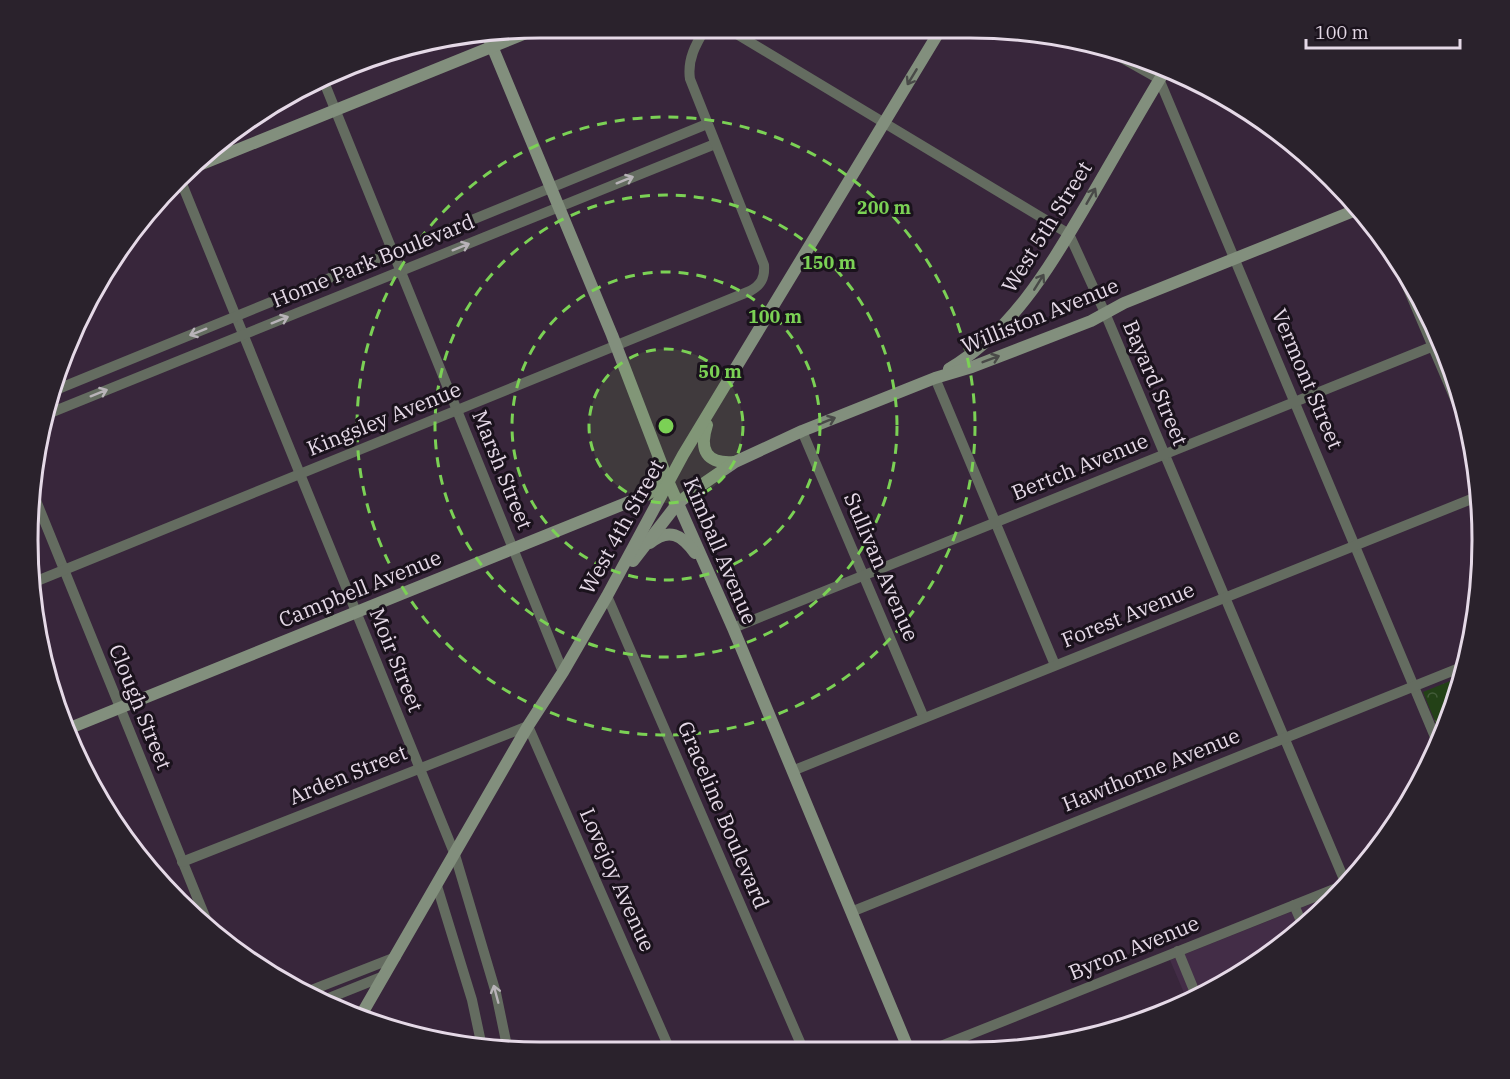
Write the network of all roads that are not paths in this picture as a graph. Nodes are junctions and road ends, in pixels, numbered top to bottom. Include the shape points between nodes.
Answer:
1 (700, 38) edge
2 (744, 38) edge
3 (935, 38) edge
4 (510, 39) edge
5 (490, 41) edge
6 (492, 46) junction
7 (1162, 76) edge
8 (325, 85) edge
9 (336, 110) junction
10 (885, 122) junction
11 (707, 124) junction
12 (715, 144) junction
13 (211, 160) edge
14 (183, 187) edge
15 (551, 188) junction
16 (559, 207) junction
17 (1351, 212) edge
18 (1069, 234) junction
19 (393, 253) junction
20 (1235, 259) junction
21 (401, 271) junction
22 (1105, 313) junction
23 (236, 316) junction
24 (243, 335) junction
25 (616, 345) junction
26 (1434, 346) edge
27 (935, 378) junction
28 (61, 388) edge
29 (1295, 402) junction
30 (712, 408) junction
31 (55, 411) edge
32 (457, 411) junction
33 (802, 431) junction
34 (1164, 454) junction
35 (735, 462) junction
36 (299, 474) junction
37 (668, 481) junction
38 (1470, 500) edge
39 (678, 503) junction
40 (39, 508) edge
41 (996, 522) junction
42 (1355, 546) junction
43 (513, 548) junction
44 (640, 551) junction
45 (705, 567) junction
46 (64, 570) junction
47 (863, 576) junction
48 (40, 580) edge
49 (607, 596) junction
50 (1224, 598) junction
51 (355, 612) junction
52 (732, 628) junction
53 (1055, 665) junction
54 (1455, 670) edge
55 (563, 672) junction
56 (1414, 686) junction
57 (120, 708) junction
58 (924, 718) junction
59 (74, 726) edge
60 (528, 726) junction
61 (1434, 733) edge
62 (1284, 738) junction
63 (418, 768) junction
64 (792, 771) junction
65 (455, 855) junction
66 (182, 862) junction
67 (1343, 875) edge
68 (437, 886) junction
69 (1327, 892) edge
70 (1294, 905) junction
71 (202, 911) edge
72 (851, 912) junction
73 (1300, 918) edge
74 (1178, 951) junction
75 (396, 957) junction
76 (384, 976) junction
77 (314, 989) edge
78 (1194, 990) edge
79 (333, 997) edge
80 (364, 1010) edge
81 (480, 1038) edge
82 (506, 1040) edge
83 (666, 1042) edge
84 (800, 1042) edge
85 (905, 1042) edge
86 (951, 1042) edge

1 - 11 street via 688,68
2 - 10 street
3 -> 10 main road, West 4th Street
4 - 6 main road
5 - 6 main road, Kimball Avenue
6 - 9 main road
6 - 15 main road, Kimball Avenue
18 -> 7 main road, West 5th Street
7 - 20 street, Vermont Street
8 - 9 street, Marsh Street
9 - 13 main road
9 - 19 street, Marsh Street
10 - 18 street
10 - 30 main road, West 4th Street
11 - 12 street
11 - 15 street, Home Park Boulevard
16 -> 12 street, Home Park Boulevard
12 - 25 street, Kingsley Avenue via 764,265 763,279 750,291
14 - 23 street, Moir Street
15 - 16 main road, Kimball Avenue
15 - 19 street, Home Park Boulevard
21 -> 16 street, Home Park Boulevard
16 - 25 main road, Kimball Avenue
17 - 20 main road, Williston Avenue
18 - 22 street, Bayard Street
27 -> 18 main road, West 5th Street via 966,359 1004,326 1033,291
19 - 21 street, Marsh Street
19 - 23 street, Home Park Boulevard
20 - 22 main road, Williston Avenue
20 - 29 street, Vermont Street
24 -> 21 street, Home Park Boulevard
21 - 32 street, Marsh Street
27 -> 22 main road, Williston Avenue
22 - 34 street, Bayard Street
23 - 24 street, Moir Street
23 -> 28 street, Home Park Boulevard
31 -> 24 street, Home Park Boulevard
24 - 36 street, Moir Street
25 - 32 street, Kingsley Avenue
25 - 37 main road, Kimball Avenue
26 - 29 street, Bertch Avenue
33 -> 27 main road, Williston Avenue
27 - 41 street
29 - 34 street, Bertch Avenue
29 - 42 street, Vermont Street
30 - 35 main road via 703,440 705,449 715,461
30 - 37 main road, West 4th Street
32 - 36 street, Kingsley Avenue
32 - 43 street, Marsh Street
33 - 35 main road, Williston Avenue
33 - 47 street, Sullivan Avenue
34 - 41 street, Bertch Avenue
34 - 50 street, Bayard Street
35 - 39 main road, Williston Avenue
36 - 46 street, Kingsley Avenue
36 - 51 street, Moir Street
37 - 39 main road, Kimball Avenue
37 - 43 main road, Campbell Avenue via 646,495
37 - 49 main road, West 4th Street
38 - 42 street, Forest Avenue
39 - 44 main road, Williston Avenue
39 - 45 main road, Kimball Avenue
40 - 46 street, Clough Street
41 - 47 street, Bertch Avenue
41 - 53 street
42 - 50 street, Forest Avenue
42 - 56 street, Vermont Street
43 - 51 main road, Campbell Avenue
43 - 55 street, Marsh Street
44 - 45 main road via 657,537 674,534 690,546
44 - 49 main road, Williston Avenue
45 - 52 main road, Kimball Avenue
46 - 48 street, Kingsley Avenue
46 - 57 street, Clough Street
47 - 52 street, Bertch Avenue
47 - 58 street, Sullivan Avenue
49 - 55 main road, West 4th Street
49 - 84 street, Graceline Boulevard
50 - 53 street, Forest Avenue
50 - 62 street, Bayard Street
51 - 57 main road, Campbell Avenue
51 - 63 street, Moir Street
52 - 64 main road, Kimball Avenue
53 - 58 street, Forest Avenue
54 - 56 street, Hawthorne Avenue
55 - 60 main road, West 4th Street
56 - 61 street, Vermont Street
56 - 62 street, Hawthorne Avenue
57 - 59 main road, Campbell Avenue
57 - 66 street, Clough Street
58 - 64 street, Forest Avenue
60 - 63 street, Arden Street
60 - 65 main road, West 4th Street
60 - 83 street, Lovejoy Avenue
62 - 67 street, Bayard Street
62 - 72 street, Hawthorne Avenue
63 - 65 street, Moir Street
63 - 66 street, Arden Street
64 - 72 main road, Kimball Avenue
65 - 68 main road, West 4th Street
82 -> 65 street, Moir Street via 496,993
66 - 71 street, Clough Street
68 - 75 main road, West 4th Street
68 - 81 street
69 - 70 street, Byron Avenue
70 - 73 street
70 - 74 street, Byron Avenue
72 - 85 main road, Kimball Avenue
74 - 78 street
74 - 86 street, Byron Avenue
75 - 76 main road, West 4th Street
75 - 77 street
76 - 79 street
76 - 80 main road, West 4th Street

